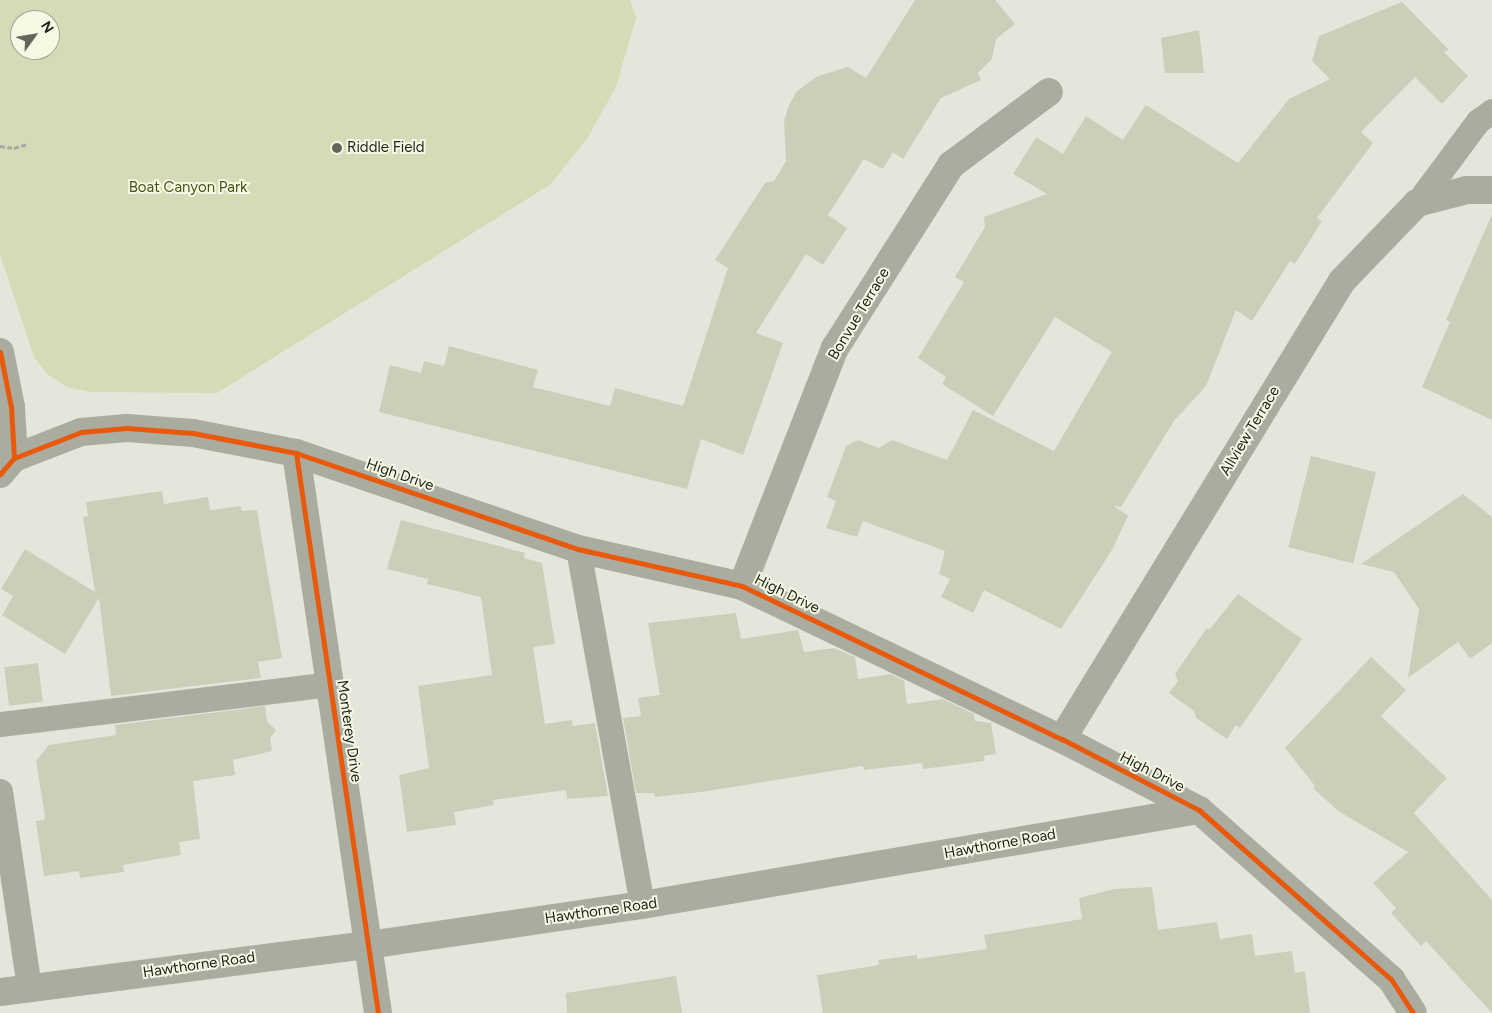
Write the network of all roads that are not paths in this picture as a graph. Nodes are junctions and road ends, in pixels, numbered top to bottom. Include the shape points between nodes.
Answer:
1 (1048, 92) dead end
2 (1492, 111) edge
3 (1492, 190) edge
4 (1417, 203) junction
5 (0, 352) edge
6 (296, 454) junction
7 (7, 466) edge
8 (578, 549) junction
9 (742, 586) junction
10 (330, 684) junction
11 (0, 724) edge
12 (1062, 739) junction
13 (0, 791) edge
14 (1198, 810) junction
15 (642, 905) junction
16 (368, 945) junction
17 (29, 988) junction
18 (0, 992) edge
19 (378, 1013) edge
20 (1413, 1013) edge

1 - 9 street, Bonvue Terrace via 951,165 835,348
2 - 4 lane via 1478,121
3 - 4 street via 1467,190
4 - 12 street, Allview Terrace via 1342,281
5 - 7 street via 11,407
6 - 7 street, High Drive via 194,432 126,428 81,432
6 - 8 street, High Drive
6 - 10 street, Monterey Drive
8 - 9 street, High Drive
8 - 15 lane
9 - 12 street, High Drive
10 - 11 lane
10 - 16 street, Monterey Drive
12 - 14 street, High Drive
13 - 17 lane
14 - 15 street, Hawthorne Road
14 - 20 street, High Drive via 1390,979
15 - 16 street, Hawthorne Road
16 - 17 street, Hawthorne Road
16 - 19 street, Monterey Drive
17 - 18 street, Hawthorne Road

